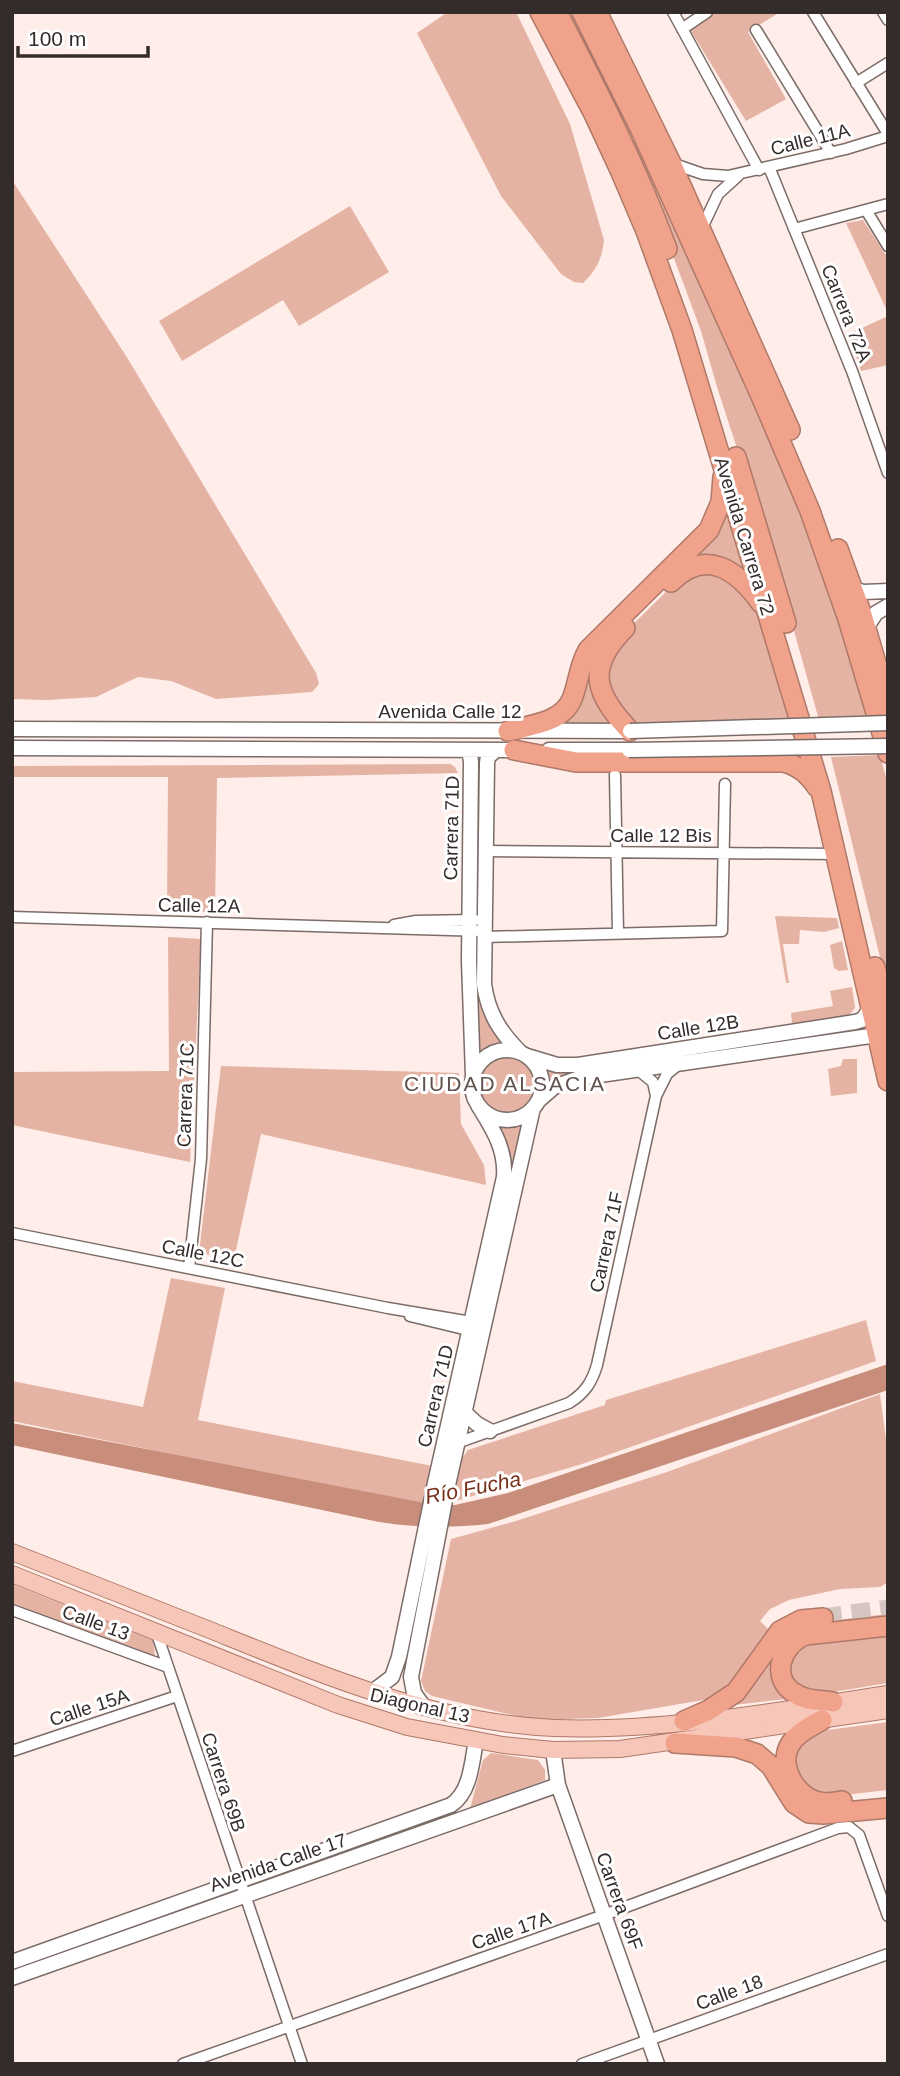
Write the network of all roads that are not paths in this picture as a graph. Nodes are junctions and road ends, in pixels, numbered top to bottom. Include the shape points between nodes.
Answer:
1 (540, 12) edge
2 (557, 12) edge
3 (582, 12) edge
4 (673, 12) edge
5 (706, 12) edge
6 (813, 12) edge
7 (883, 12) edge
8 (600, 18) edge
9 (888, 20) edge
10 (682, 29) junction
11 (756, 30) dead end
12 (603, 53) junction
13 (888, 62) edge
14 (856, 83) junction
15 (888, 135) edge
16 (831, 153) junction
17 (671, 163) junction
18 (764, 169) junction
19 (620, 170) junction
20 (740, 174) junction
21 (643, 188) junction
22 (888, 204) edge
23 (866, 210) junction
24 (794, 229) junction
25 (701, 230) junction
26 (888, 246) edge
27 (723, 462) junction
28 (888, 473) edge
29 (853, 589) junction
30 (888, 591) edge
31 (888, 606) edge
32 (769, 615) junction
33 (866, 628) junction
34 (788, 629) junction
35 (784, 665) junction
36 (888, 704) edge
37 (888, 723) edge
38 (12, 729) edge
39 (109, 729) junction
40 (508, 731) junction
41 (630, 741) junction
42 (888, 746) edge
43 (12, 748) edge
44 (108, 748) junction
45 (466, 750) junction
46 (505, 750) junction
47 (888, 753) edge
48 (615, 775) dead end
49 (725, 784) dead end
50 (821, 791) junction
51 (485, 851) junction
52 (617, 852) junction
53 (724, 853) junction
54 (836, 854) junction
55 (12, 917) edge
56 (207, 922) junction
57 (478, 928) junction
58 (618, 933) junction
59 (871, 1008) junction
60 (882, 1028) edge
61 (524, 1054) junction
62 (681, 1063) junction
63 (637, 1069) junction
64 (473, 1076) junction
65 (888, 1081) edge
66 (656, 1096) junction
67 (478, 1105) junction
68 (535, 1105) junction
69 (12, 1233) edge
70 (189, 1268) junction
71 (476, 1327) junction
72 (464, 1412) junction
73 (490, 1431) junction
74 (450, 1443) junction
75 (430, 1543) junction
76 (12, 1552) edge
77 (12, 1574) edge
78 (12, 1610) edge
79 (823, 1618) tunnel mouth
80 (888, 1626) edge
81 (156, 1631) junction
82 (168, 1667) junction
83 (372, 1692) junction
84 (888, 1694) edge
85 (177, 1696) junction
86 (424, 1707) junction
87 (838, 1707) junction
88 (888, 1710) edge
89 (822, 1720) junction
90 (684, 1721) junction
91 (476, 1740) junction
92 (674, 1743) junction
93 (553, 1750) junction
94 (12, 1751) edge
95 (558, 1786) junction
96 (888, 1795) edge
97 (888, 1808) edge
98 (241, 1889) junction
99 (604, 1915) junction
100 (888, 1916) edge
101 (888, 1954) edge
102 (12, 1962) edge
103 (12, 1978) edge
104 (289, 2026) junction
105 (649, 2040) junction
106 (183, 2064) edge
107 (302, 2064) edge
108 (582, 2064) edge
109 (657, 2064) edge

1 - 19 highway, Avenida Carrera 72
2 - 21 highway, Avenida Carrera 72
3 - 12 highway
4 - 10 street, Carrera 72A
5 - 10 street
6 - 14 street
7 - 9 street
8 - 12 highway
8 - 17 highway
10 - 18 street, Carrera 72A
11 - 16 street
12 - 47 highway via 805,500 848,619
13 - 14 street
14 - 15 street
15 - 16 street, Calle 11A
16 - 18 street, Calle 11A
17 - 20 street, Calle 11A via 715,176
17 - 25 highway
18 - 20 street, Calle 11A
18 - 24 street, Carrera 72A
19 - 21 highway
19 - 27 highway, Avenida Carrera 72 via 678,318
20 - 25 street via 718,194
21 - 34 highway, Avenida Carrera 72 via 696,329
22 - 23 street
23 - 24 street
23 - 26 street
24 - 28 street, Carrera 72A
25 - 29 highway via 779,404
27 - 32 highway, Avenida Carrera 72
27 - 40 highway via 721,502 709,530 588,650 566,708 544,722
29 - 30 street
29 - 33 highway
31 - 33 street via 876,613
32 - 35 highway, Avenida Carrera 72
32 - 41 highway via 742,579 723,567 701,565 678,576 609,644 603,657 601,692
33 - 36 highway
34 - 35 highway
34 - 60 highway, Avenida Carrera 72 via 843,829
35 - 50 highway, Avenida Carrera 72
37 - 41 street, Avenida Calle 12, bridge
38 - 39 street, Avenida Calle 12
39 - 40 street, Avenida Calle 12
39 - 44 street
40 - 41 street, Avenida Calle 12
41 - 42 street, Avenida Calle 12, bridge
41 - 46 street, Avenida Calle 12
43 - 44 street, Avenida Calle 12
44 - 45 street, Avenida Calle 12
45 - 46 street, Avenida Calle 12
45 - 57 street, Carrera 71D via 471,762
46 - 50 highway via 583,762 784,762 809,775
46 - 51 street, Carrera 71D via 488,757 486,763
48 - 52 street
49 - 53 street
50 - 54 highway, Avenida Carrera 72
51 - 52 street, Calle 12 Bis
51 - 57 street, Carrera 71D
52 - 53 street, Calle 12 Bis
52 - 58 street
53 - 54 street, Calle 12 Bis
53 - 58 street, Calle 12A via 722,931
54 - 59 highway, Avenida Carrera 72
55 - 56 street, Calle 12A
56 - 57 street, Calle 12A via 384,927 416,920
56 - 70 street, Carrera 71C via 201,1159
57 - 58 street, Calle 12A
57 - 61 street, Carrera 71D via 486,1000 497,1025
57 - 64 street, Carrera 71D via 469,989
59 - 60 highway, Avenida Carrera 72
59 - 61 street, Calle 12B via 855,1022 578,1065 557,1065
60 - 62 street, Calle 12B
60 - 65 highway, Avenida Carrera 72
61 - 64 street via 508,1049 494,1052 483,1059
61 - 68 street via 541,1076
62 - 63 street, Calle 12B
62 - 66 street, Carrera 71F via 667,1074
63 - 66 street via 653,1082
63 - 68 street, Calle 12B via 563,1083
64 - 67 street
66 - 73 street, Carrera 71F via 597,1365 584,1392 569,1403
67 - 68 street via 486,1114 504,1120 517,1118
67 - 71 street, Carrera 71D via 498,1138 505,1166
68 - 71 street, Carrera 71D
69 - 70 street, Calle 12C
70 - 71 street, Calle 12C
71 - 72 street, Carrera 71D
71 - 74 street, Carrera 71D
72 - 73 street
72 - 74 street, Carrera 71D
73 - 74 street
74 - 75 street, Carrera 71D
75 - 83 street, Carrera 71D via 396,1668 387,1683
75 - 86 street, Carrera 71D via 411,1677 414,1693
76 - 83 main road, Diagonal 13
77 - 81 main road, Diagonal 13
78 - 82 street, Calle 13
79 - 90 highway via 801,1620 780,1631 736,1692
80 - 87 highway via 806,1635 789,1646 780,1665 786,1686 798,1696
81 - 82 street, Carrera 69B
81 - 91 main road, Diagonal 13 via 338,1706 407,1727
82 - 85 street, Carrera 69B
83 - 86 main road, Diagonal 13
84 - 87 main road
85 - 94 street, Calle 15A
85 - 98 street, Carrera 69B
86 - 90 main road, Diagonal 13 via 554,1728
87 - 88 main road
87 - 89 main road, Diagonal 13
87 - 90 main road, Diagonal 13
89 - 92 main road, Diagonal 13
89 - 96 highway via 799,1734 788,1750 787,1768 801,1793 820,1802
91 - 93 main road, Diagonal 13
91 - 98 street, Avenida Calle 17 via 467,1785 452,1805
92 - 93 main road, Diagonal 13
92 - 97 highway via 736,1747 757,1754 771,1766 794,1803 809,1813
93 - 95 street, Carrera 69F
95 - 98 street, Avenida Calle 17
95 - 99 street, Carrera 69F
98 - 102 street, Avenida Calle 17
98 - 103 street, Avenida Calle 17
98 - 104 street, Carrera 69B
99 - 100 street, Calle 17A via 849,1827 859,1835
99 - 104 street, Calle 17A
99 - 105 street, Carrera 69F
101 - 105 street, Calle 18
104 - 106 street, Calle 17A
104 - 107 street, Carrera 69B
105 - 108 street, Calle 18
105 - 109 street, Carrera 69F

